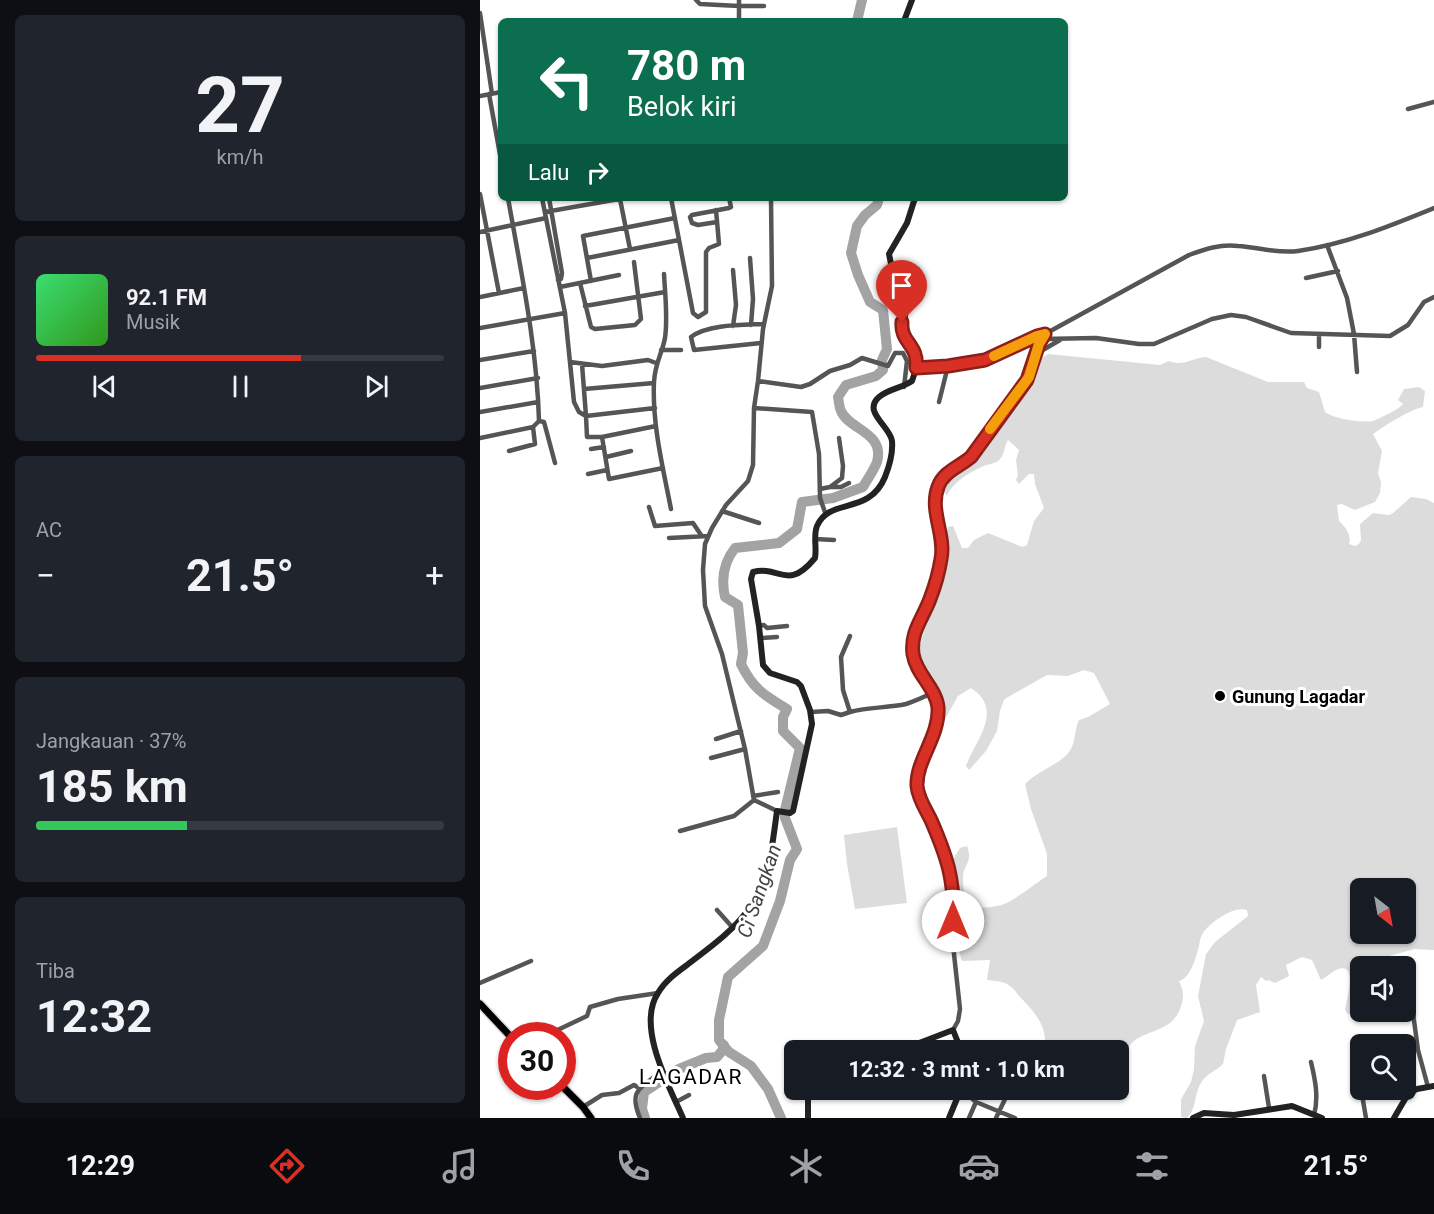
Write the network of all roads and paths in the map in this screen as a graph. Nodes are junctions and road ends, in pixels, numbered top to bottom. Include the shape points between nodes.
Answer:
1 (696, 0) edge
2 (912, 0) edge
3 (739, 3) edge
4 (764, 6) dead end
5 (480, 13) edge
6 (905, 18) edge
7 (498, 93) edge
8 (491, 94) junction
9 (480, 96) edge
10 (1434, 102) edge
11 (1408, 109) dead end
12 (498, 140) edge
13 (480, 194) edge
14 (509, 201) edge
15 (543, 201) edge
16 (550, 201) edge
17 (609, 201) edge
18 (620, 201) edge
19 (672, 201) edge
20 (729, 201) edge
21 (771, 201) edge
22 (914, 201) edge
23 (1434, 208) edge
24 (716, 210) junction
25 (552, 211) junction
26 (545, 215) junction
27 (675, 218) junction
28 (717, 222) junction
29 (513, 225) junction
30 (626, 227) junction
31 (487, 230) junction
32 (480, 232) edge
33 (679, 240) junction
34 (1327, 245) junction
35 (630, 249) junction
36 (587, 258) junction
37 (750, 258) dead end
38 (634, 262) dead end
39 (733, 270) dead end
40 (1338, 272) junction
41 (664, 274) dead end
42 (620, 276) dead end
43 (1306, 278) dead end
44 (558, 280) junction
45 (591, 281) junction
46 (580, 283) junction
47 (560, 287) junction
48 (524, 288) junction
49 (665, 292) junction
50 (499, 293) junction
51 (638, 296) junction
52 (480, 297) edge
53 (1434, 297) edge
54 (585, 306) junction
55 (564, 313) junction
56 (530, 319) junction
57 (764, 324) junction
58 (751, 325) junction
59 (733, 326) junction
60 (480, 328) edge
61 (1319, 334) junction
62 (1354, 334) junction
63 (1043, 337) junction
64 (1062, 338) junction
65 (761, 343) junction
66 (1319, 346) dead end
67 (662, 350) junction
68 (681, 350) dead end
69 (534, 351) junction
70 (1035, 355) junction
71 (480, 360) edge
72 (570, 362) junction
73 (656, 363) junction
74 (582, 364) junction
75 (948, 366) junction
76 (920, 368) junction
77 (1357, 372) dead end
78 (538, 378) junction
79 (758, 381) junction
80 (654, 383) junction
81 (904, 387) junction
82 (480, 388) edge
83 (584, 389) junction
84 (538, 402) junction
85 (939, 402) dead end
86 (655, 408) junction
87 (754, 408) junction
88 (480, 412) edge
89 (586, 416) junction
90 (539, 421) junction
91 (656, 426) junction
92 (534, 427) junction
93 (602, 436) junction
94 (480, 438) edge
95 (839, 438) dead end
96 (604, 447) junction
97 (591, 450) dead end
98 (631, 451) dead end
99 (509, 452) dead end
100 (606, 457) junction
101 (555, 463) dead end
102 (663, 468) junction
103 (607, 470) junction
104 (588, 474) dead end
105 (849, 483) dead end
106 (830, 487) junction
107 (820, 489) junction
108 (649, 507) dead end
109 (671, 509) dead end
110 (722, 511) junction
111 (826, 515) junction
112 (759, 523) dead end
113 (701, 535) junction
114 (708, 536) junction
115 (669, 538) dead end
116 (819, 539) junction
117 (834, 540) dead end
118 (761, 625) junction
119 (787, 626) dead end
120 (850, 636) dead end
121 (777, 637) dead end
122 (763, 638) junction
123 (932, 693) junction
124 (814, 712) junction
125 (850, 712) junction
126 (741, 731) junction
127 (716, 739) dead end
128 (745, 749) junction
129 (711, 758) dead end
130 (778, 792) dead end
131 (753, 798) junction
132 (777, 811) junction
133 (680, 831) dead end
134 (717, 910) dead end
135 (733, 927) junction
136 (531, 961) dead end
137 (480, 983) edge
138 (658, 993) junction
139 (480, 1004) edge
140 (574, 1022) edge
141 (1414, 1022) edge
142 (498, 1023) edge
143 (953, 1030) junction
144 (927, 1040) edge
145 (957, 1040) edge
146 (1311, 1062) dead end
147 (664, 1075) junction
148 (1264, 1076) dead end
149 (1431, 1086) edge
150 (639, 1088) junction
151 (689, 1095) dead end
152 (576, 1099) edge
153 (808, 1100) edge
154 (956, 1100) edge
155 (974, 1100) edge
156 (1004, 1100) edge
157 (1363, 1100) edge
158 (676, 1102) junction
159 (976, 1102) junction
160 (584, 1107) junction
161 (1269, 1108) junction
162 (999, 1111) junction
163 (1314, 1115) junction
164 (591, 1118) edge
165 (640, 1118) edge
166 (683, 1118) edge
167 (808, 1118) edge
168 (949, 1118) edge
169 (969, 1118) edge
170 (996, 1118) edge
171 (1015, 1118) edge
172 (1193, 1118) edge
173 (1322, 1118) edge
174 (1366, 1118) edge
175 (1394, 1118) edge

1 - 3 street via 700,4
2 - 6 street
3 - 4 street
5 - 8 street
7 - 8 street
8 - 9 street
8 - 12 street
10 - 11 street
13 - 31 street
14 - 29 street
15 - 26 street
16 - 25 street
17 - 25 street
18 - 30 street
19 - 27 street
20 - 24 street via 730,208
21 - 57 street via 772,286
22 - 76 street via 907,223 889,254 892,269 907,296 902,332 916,352
23 - 34 street via 1368,234
24 - 28 street
24 - 28 street via 690,218 698,225
25 - 26 street
25 - 44 street via 562,273
26 - 29 street
26 - 44 street
27 - 30 street
27 - 33 street
28 - 33 street via 719,244 706,252 706,312 702,316 693,313
29 - 31 street
29 - 48 street
30 - 35 street
30 - 36 street via 583,236
31 - 32 street
31 - 50 street
33 - 35 street
34 - 40 street
34 - 63 street via 1277,252 1227,245 1203,250
35 - 36 street
36 - 45 street
37 - 58 street
38 - 51 street
39 - 59 street
40 - 43 street
40 - 62 street
41 - 49 street
42 - 45 street
44 - 47 street
45 - 46 street
46 - 47 street
46 - 54 street
47 - 55 street
48 - 50 street
48 - 56 street
49 - 51 street
49 - 67 street
50 - 52 street
51 - 54 street
51 - 54 street via 638,324 595,329
53 - 62 street via 1424,302 1408,324 1393,335
55 - 56 street
55 - 72 street
56 - 60 street
56 - 69 street
57 - 58 street
57 - 65 street
58 - 59 street
59 - 65 street via 692,335 693,350
61 - 62 street
61 - 64 street via 1291,333 1232,315 1212,319 1154,344
61 - 66 street
62 - 77 street
63 - 64 street
63 - 70 street
63 - 75 street via 1020,343 992,358
64 - 70 street
65 - 79 street
67 - 68 street
67 - 73 street
69 - 71 street
69 - 78 street
70 - 123 street via 1027,380 978,448 960,467 944,476 936,491 942,557 912,644 915,660
72 - 74 street
72 - 89 street via 575,405
73 - 74 street via 648,360 608,366
73 - 80 street
74 - 83 street
75 - 76 street
75 - 85 street
76 - 81 street
78 - 82 street
78 - 84 street
79 - 81 street via 801,387 862,358 887,366 895,353 903,352 907,361
79 - 87 street
80 - 83 street
80 - 86 street
81 - 111 street via 880,396 874,406 892,442 886,476 879,490 864,501
83 - 89 street
84 - 88 street
84 - 90 street
86 - 89 street
86 - 91 street
87 - 107 street via 812,412
87 - 110 street via 752,473
89 - 93 street via 587,437
90 - 92 street
90 - 101 street via 544,422
91 - 93 street
91 - 102 street
92 - 94 street
92 - 99 street via 536,444
93 - 96 street
95 - 106 street via 842,478
96 - 97 street
96 - 100 street
98 - 100 street
100 - 103 street
102 - 103 street via 611,480
102 - 109 street
103 - 104 street
105 - 106 street
106 - 107 street
107 - 111 street
108 - 113 street via 655,526 693,523
110 - 112 street
110 - 114 street
111 - 116 street via 816,527
113 - 114 street
113 - 115 street
114 - 126 street via 703,560 705,606 722,654
116 - 117 street
116 - 118 street via 815,558 794,576 753,572 751,584
118 - 119 street
118 - 122 street
120 - 125 street via 841,657 843,690
121 - 122 street
122 - 124 street via 764,668 797,682
123 - 125 street via 907,703
123 - 143 street via 938,705 936,728 917,787 953,882 953,945 960,1009
124 - 125 street
124 - 132 street via 793,811
126 - 127 street
126 - 128 street
128 - 129 street
128 - 131 street
130 - 131 street
131 - 132 street
131 - 133 street via 734,816
132 - 135 street via 763,884
134 - 135 street
135 - 138 street via 676,973
136 - 137 street
138 - 140 street via 590,1006 587,1016
138 - 147 street via 651,1022
139 - 142 main road
141 - 149 street via 1418,1050
143 - 144 street
143 - 145 street
146 - 163 street via 1317,1103
147 - 150 street
147 - 158 street
148 - 161 street
149 - 175 street via 1408,1094
150 - 160 street via 634,1085 622,1092 602,1095
150 - 165 street via 636,1104
151 - 158 street
152 - 160 main road
153 - 167 street
154 - 168 street
155 - 159 street
156 - 162 street
157 - 174 street
158 - 166 street
159 - 162 street
159 - 169 street
160 - 164 main road
161 - 163 street via 1292,1106
161 - 172 street via 1234,1115 1204,1113
162 - 170 street
162 - 171 street
163 - 173 street

